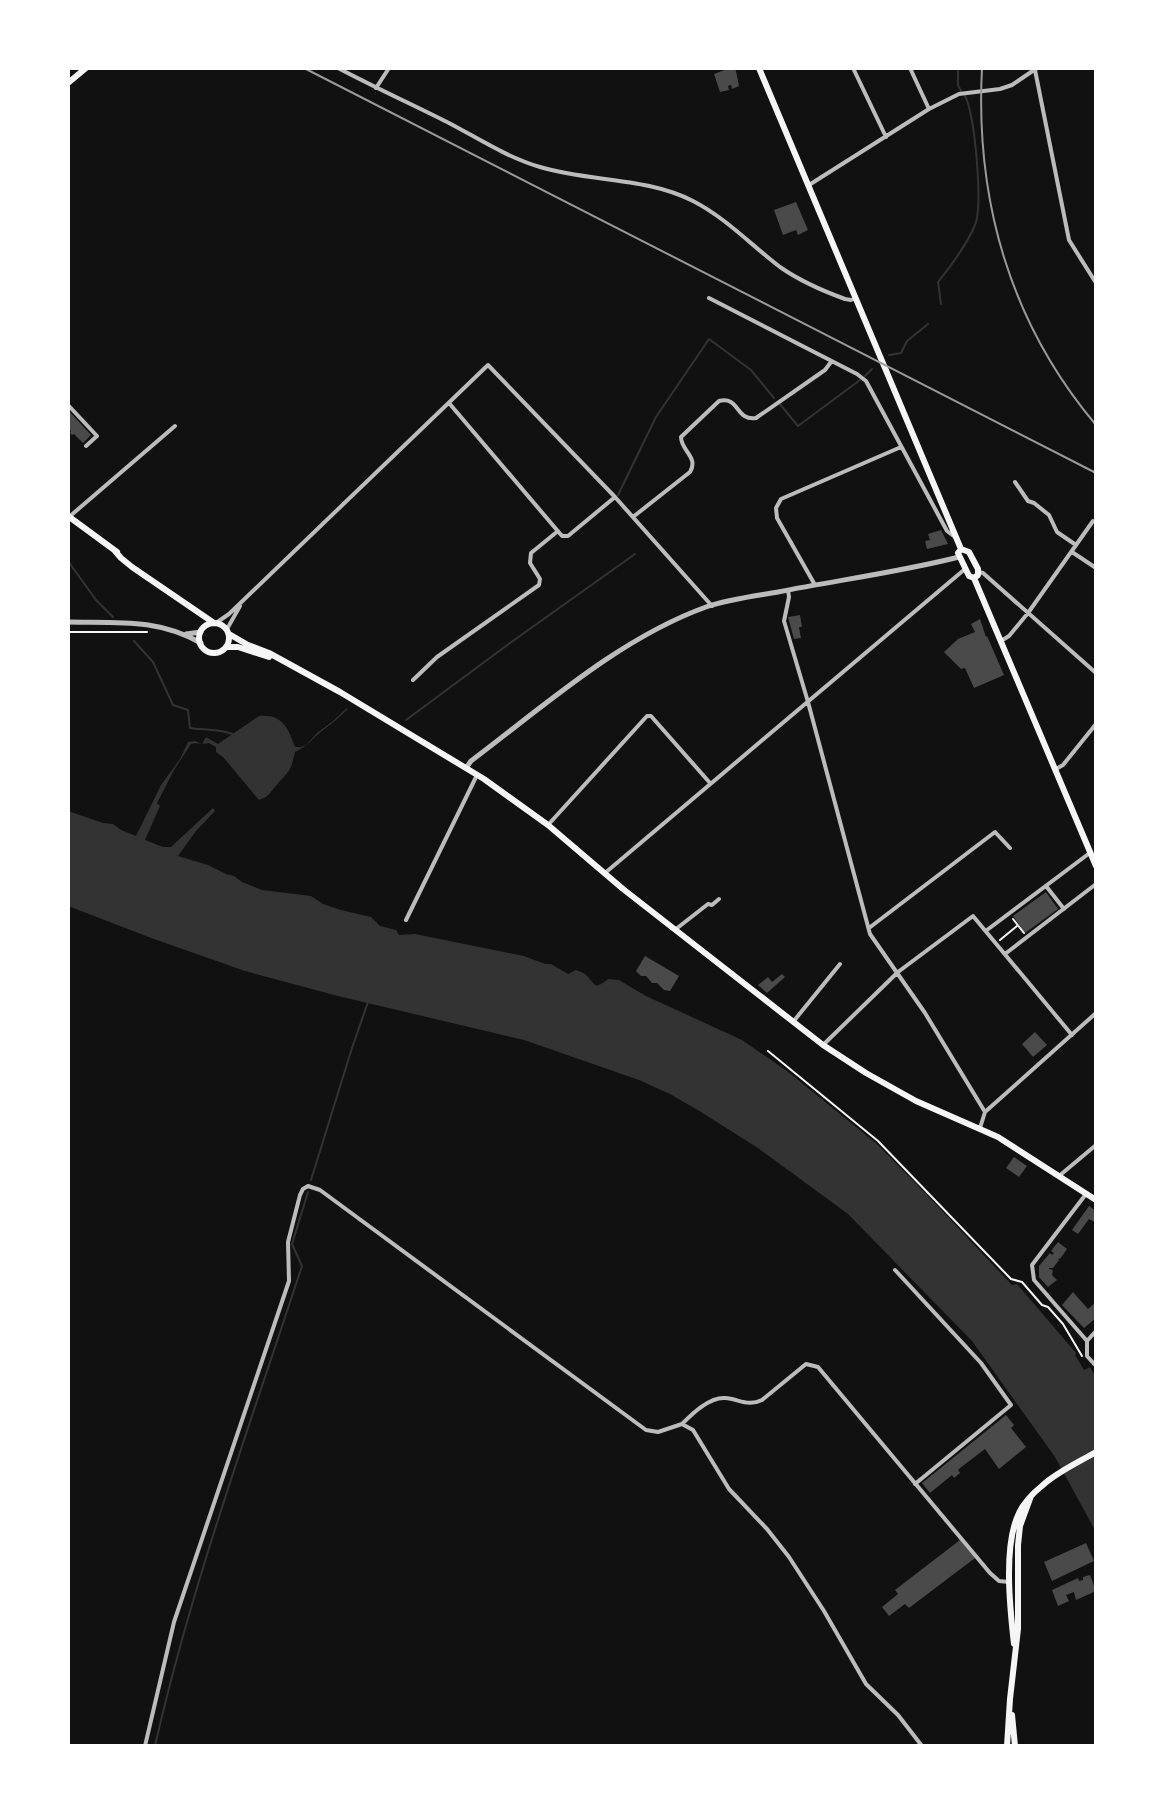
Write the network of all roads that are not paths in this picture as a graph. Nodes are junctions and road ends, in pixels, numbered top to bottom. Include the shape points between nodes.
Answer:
1 (86, 68) edge
2 (338, 68) edge
3 (389, 68) edge
4 (759, 68) edge
5 (853, 68) edge
6 (910, 68) edge
7 (1036, 69) edge
8 (68, 83) edge
9 (376, 88) junction
10 (929, 109) junction
11 (886, 137) junction
12 (809, 185) junction
13 (1096, 283) edge
14 (709, 298) dead end
15 (856, 298) junction
16 (831, 362) junction
17 (449, 403) junction
18 (68, 405) edge
19 (175, 426) dead end
20 (86, 446) dead end
21 (901, 447) junction
22 (1015, 482) dead end
23 (615, 497) junction
24 (69, 517) edge
25 (633, 517) junction
26 (1093, 521) dead end
27 (558, 531) junction
28 (957, 538) junction
29 (1076, 545) junction
30 (1072, 552) junction
31 (960, 553) junction
32 (1096, 568) edge
33 (965, 569) junction
34 (976, 575) junction
35 (815, 585) junction
36 (788, 590) junction
37 (176, 597) junction
38 (246, 597) junction
39 (712, 606) junction
40 (1028, 613) junction
41 (68, 622) edge
42 (215, 623) junction
43 (203, 630) junction
44 (228, 632) junction
45 (186, 634) junction
46 (1001, 641) junction
47 (201, 643) junction
48 (226, 647) junction
49 (287, 665) junction
50 (1096, 673) edge
51 (413, 680) dead end
52 (808, 702) junction
53 (1096, 724) edge
54 (466, 768) junction
55 (1056, 769) junction
56 (477, 775) junction
57 (711, 784) junction
58 (548, 825) junction
59 (1010, 848) dead end
60 (1091, 852) junction
61 (1096, 866) edge
62 (605, 873) junction
63 (1096, 884) edge
64 (1046, 886) junction
65 (719, 899) dead end
66 (1064, 909) junction
67 (406, 920) dead end
68 (868, 928) junction
69 (676, 929) junction
70 (986, 931) junction
71 (1005, 954) junction
72 (840, 964) dead end
73 (898, 972) junction
74 (1096, 1013) edge
75 (793, 1022) junction
76 (1072, 1035) junction
77 (823, 1045) junction
78 (985, 1112) junction
79 (979, 1129) junction
80 (1096, 1145) edge
81 (1059, 1176) junction
82 (1086, 1194) junction
83 (1096, 1200) edge
84 (895, 1270) dead end
85 (1096, 1331) edge
86 (1087, 1341) junction
87 (1096, 1366) edge
88 (682, 1424) junction
89 (1096, 1452) edge
90 (915, 1484) junction
91 (1014, 1582) junction
92 (1010, 1699) junction
93 (145, 1746) edge
94 (922, 1746) edge
95 (1007, 1746) edge
96 (1015, 1746) edge

1 - 8 main road
2 - 9 street
3 - 9 street
4 - 12 main road
5 - 11 street
6 - 10 street
7 - 10 street via 1012,85 959,94
7 - 13 street via 1069,240
9 - 15 street via 519,160 692,201 731,225 781,268 845,299
10 - 11 street
11 - 12 street
12 - 15 main road
14 - 16 street
15 - 28 main road
16 - 21 street via 866,381
16 - 25 street via 756,418 743,416 732,402 719,401 681,437 694,461 690,472
17 - 23 street via 488,365
17 - 27 street
17 - 38 street
18 - 20 street via 97,436
19 - 24 street
21 - 28 street via 947,531
21 - 35 street via 781,499 777,518
22 - 29 street via 1028,501 1049,515 1057,532
23 - 25 street
23 - 27 street via 568,536
24 - 37 main road
25 - 39 street
26 - 29 street
27 - 51 street via 531,553 539,585
28 - 31 main road
29 - 30 street
30 - 32 street
30 - 40 street
31 - 33 main road
31 - 34 main road via 969,552
31 - 35 street
33 - 34 main road via 969,576
33 - 52 street
34 - 40 street via 983,573
34 - 46 main road
35 - 36 street
36 - 39 street
36 - 52 street via 784,621
37 - 42 main road
37 - 43 main road via 200,618
38 - 42 street
38 - 44 street
39 - 54 street via 627,645
40 - 46 street
40 - 50 street
41 - 45 street via 154,624
42 - 43 main road
42 - 44 main road
43 - 45 street
43 - 47 main road
44 - 48 main road
44 - 49 main road
45 - 47 street
46 - 55 main road
47 - 48 main road via 210,652
48 - 49 main road
49 - 54 main road
52 - 57 street
52 - 68 street
53 - 55 street
54 - 56 main road
55 - 60 main road
56 - 58 main road
56 - 67 street
57 - 58 street via 647,716
57 - 62 street
58 - 62 main road
59 - 68 street via 995,832
60 - 61 main road
60 - 64 street
62 - 69 main road
63 - 66 street
64 - 66 street
64 - 70 street
65 - 69 street
66 - 71 street
68 - 73 street
69 - 75 main road
70 - 71 street
70 - 73 street via 973,916
71 - 76 street
72 - 75 street
73 - 77 street
73 - 78 street
74 - 76 street
75 - 77 main road
76 - 78 street
77 - 79 main road via 916,1101
78 - 79 street
79 - 81 main road
80 - 81 street
81 - 82 main road
82 - 83 main road
82 - 86 street via 1032,1270 1034,1280
84 - 90 street via 981,1363 1011,1405
85 - 86 street
86 - 87 street via 1087,1356
88 - 90 street via 717,1399 754,1404 812,1364
88 - 93 street via 646,1430 320,1190 303,1189 288,1242 289,1281 174,1622
88 - 94 street via 693,1430 729,1489 789,1557 866,1684
89 - 91 main road via 1046,1482 1019,1512 1010,1555
90 - 91 street via 990,1573 999,1581
91 - 92 main road
92 - 95 main road
92 - 96 main road

